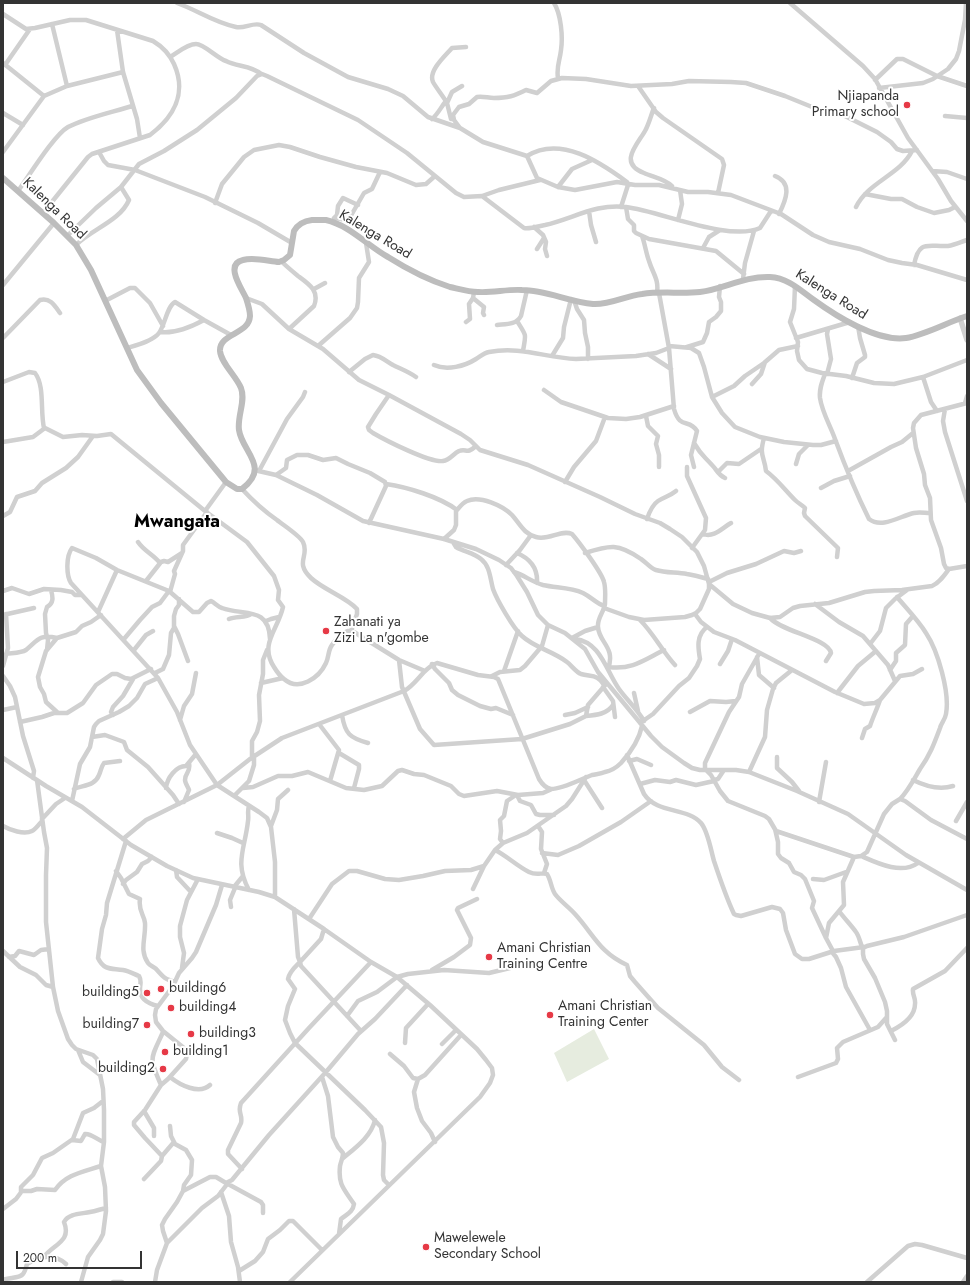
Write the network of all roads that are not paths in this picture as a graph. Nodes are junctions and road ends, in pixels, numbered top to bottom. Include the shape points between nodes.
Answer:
1 (177, 3) edge
2 (554, 3) edge
3 (790, 3) edge
4 (966, 3) edge
5 (3, 14) edge
6 (52, 24) junction
7 (30, 29) junction
8 (117, 30) junction
9 (466, 47) dead end
10 (170, 56) junction
11 (4, 64) edge
12 (123, 72) junction
13 (260, 74) junction
14 (937, 76) junction
15 (558, 78) junction
16 (876, 80) junction
17 (67, 86) junction
18 (462, 86) dead end
19 (638, 86) junction
20 (967, 86) edge
21 (879, 88) junction
22 (44, 96) junction
23 (446, 102) junction
24 (132, 106) junction
25 (654, 108) junction
26 (3, 113) edge
27 (945, 116) dead end
28 (967, 118) edge
29 (432, 119) junction
30 (23, 125) junction
31 (451, 125) junction
32 (460, 128) junction
33 (140, 138) junction
34 (914, 150) junction
35 (3, 152) edge
36 (99, 152) junction
37 (527, 156) junction
38 (592, 160) junction
39 (135, 170) junction
40 (932, 171) junction
41 (380, 172) junction
42 (648, 175) junction
43 (435, 176) junction
44 (775, 176) dead end
45 (3, 178) edge
46 (967, 179) edge
47 (540, 180) junction
48 (629, 185) junction
49 (644, 185) junction
50 (121, 187) junction
51 (558, 187) junction
52 (673, 188) junction
53 (680, 190) junction
54 (18, 191) junction
55 (718, 193) junction
56 (865, 194) junction
57 (482, 196) junction
58 (215, 203) junction
59 (358, 205) junction
60 (624, 207) junction
61 (856, 207) dead end
62 (956, 207) junction
63 (589, 210) junction
64 (771, 211) junction
65 (43, 213) junction
66 (779, 214) junction
67 (336, 218) junction
68 (966, 218) edge
69 (326, 220) junction
70 (678, 220) junction
71 (54, 223) junction
72 (534, 227) junction
73 (720, 230) junction
74 (754, 231) junction
75 (68, 236) junction
76 (642, 236) junction
77 (544, 238) junction
78 (967, 240) edge
79 (596, 242) dead end
80 (292, 243) junction
81 (366, 243) junction
82 (76, 245) junction
83 (703, 248) junction
84 (537, 249) dead end
85 (547, 256) dead end
86 (281, 261) junction
87 (914, 264) junction
88 (744, 276) junction
89 (967, 280) edge
90 (325, 283) dead end
91 (3, 285) edge
92 (720, 286) junction
93 (795, 286) junction
94 (314, 289) junction
95 (527, 290) junction
96 (658, 293) junction
97 (474, 295) junction
98 (246, 298) junction
99 (572, 300) junction
100 (105, 301) junction
101 (60, 313) dead end
102 (484, 315) dead end
103 (964, 317) edge
104 (204, 320) junction
105 (517, 321) junction
106 (466, 322) dead end
107 (850, 322) junction
108 (497, 325) dead end
109 (163, 326) junction
110 (858, 326) junction
111 (289, 329) junction
112 (828, 329) junction
113 (160, 332) junction
114 (231, 334) junction
115 (3, 338) edge
116 (796, 338) junction
117 (967, 340) edge
118 (318, 346) junction
119 (798, 346) junction
120 (669, 347) junction
121 (687, 347) junction
122 (127, 348) junction
123 (523, 351) junction
124 (648, 354) junction
125 (552, 356) junction
126 (588, 359) junction
127 (967, 360) edge
128 (765, 362) junction
129 (434, 365) dead end
130 (670, 369) junction
131 (350, 372) junction
132 (826, 374) junction
133 (416, 377) dead end
134 (923, 377) junction
135 (852, 378) junction
136 (3, 382) edge
137 (752, 384) dead end
138 (544, 390) dead end
139 (305, 392) dead end
140 (389, 395) junction
141 (967, 396) edge
142 (712, 397) junction
143 (966, 403) edge
144 (674, 406) junction
145 (945, 409) junction
146 (937, 411) junction
147 (646, 416) junction
148 (605, 417) junction
149 (44, 428) junction
150 (913, 433) junction
151 (93, 436) junction
152 (764, 438) junction
153 (3, 442) edge
154 (694, 442) junction
155 (836, 442) junction
156 (808, 445) junction
157 (476, 446) junction
158 (761, 449) junction
159 (796, 464) dead end
160 (659, 467) dead end
161 (687, 467) dead end
162 (694, 467) dead end
163 (257, 470) junction
164 (718, 472) junction
165 (849, 474) junction
166 (276, 475) junction
167 (725, 478) dead end
168 (226, 482) junction
169 (565, 482) junction
170 (386, 484) junction
171 (821, 488) dead end
172 (242, 489) junction
173 (676, 491) dead end
174 (967, 501) edge
175 (457, 510) junction
176 (206, 511) junction
177 (930, 513) junction
178 (3, 516) edge
179 (647, 519) junction
180 (369, 523) junction
181 (731, 523) dead end
182 (703, 534) junction
183 (531, 535) junction
184 (444, 539) junction
185 (138, 542) dead end
186 (453, 542) junction
187 (692, 548) junction
188 (801, 550) dead end
189 (182, 553) junction
190 (517, 553) junction
191 (585, 553) junction
192 (838, 557) dead end
193 (160, 563) junction
194 (506, 565) junction
195 (967, 566) edge
196 (949, 569) junction
197 (117, 570) junction
198 (513, 571) junction
199 (146, 581) junction
200 (709, 582) junction
201 (537, 583) junction
202 (51, 590) junction
203 (907, 590) junction
204 (3, 591) edge
205 (169, 591) junction
206 (81, 595) junction
207 (897, 597) junction
208 (179, 599) junction
209 (815, 604) junction
210 (604, 607) junction
211 (34, 608) dead end
212 (4, 614) edge
213 (99, 614) junction
214 (252, 614) junction
215 (695, 614) junction
216 (913, 616) junction
217 (279, 617) junction
218 (770, 618) junction
219 (229, 619) dead end
220 (640, 620) junction
221 (266, 621) junction
222 (548, 625) junction
223 (174, 626) junction
224 (598, 627) junction
225 (707, 628) junction
226 (153, 630) dead end
227 (518, 630) junction
228 (351, 631) junction
229 (47, 636) junction
230 (57, 638) junction
231 (573, 638) junction
232 (124, 639) junction
233 (270, 639) junction
234 (732, 639) junction
235 (870, 644) junction
236 (540, 648) junction
237 (47, 650) junction
238 (134, 650) junction
239 (268, 650) junction
240 (664, 650) junction
241 (876, 651) junction
242 (6, 654) junction
243 (758, 656) junction
244 (399, 660) junction
245 (188, 661) dead end
246 (826, 661) dead end
247 (432, 664) junction
248 (720, 664) dead end
249 (675, 665) dead end
250 (3, 666) edge
251 (609, 668) junction
252 (151, 669) junction
253 (922, 669) dead end
254 (792, 670) junction
255 (890, 670) junction
256 (425, 671) junction
257 (504, 671) junction
258 (3, 672) edge
259 (196, 673) dead end
260 (3, 676) edge
261 (156, 676) junction
262 (492, 676) junction
263 (282, 678) junction
264 (133, 679) junction
265 (895, 681) junction
266 (261, 683) junction
267 (604, 685) junction
268 (774, 688) junction
269 (404, 691) junction
270 (634, 693) dead end
271 (837, 693) junction
272 (880, 700) junction
273 (736, 701) junction
274 (613, 705) junction
275 (17, 707) junction
276 (588, 708) junction
277 (3, 710) edge
278 (638, 711) junction
279 (58, 712) junction
280 (690, 712) dead end
281 (113, 715) junction
282 (342, 715) junction
283 (513, 715) junction
284 (565, 715) dead end
285 (586, 716) junction
286 (615, 717) dead end
287 (180, 720) junction
288 (20, 722) junction
289 (642, 723) junction
290 (319, 724) junction
291 (92, 737) junction
292 (862, 738) dead end
293 (522, 740) junction
294 (368, 743) dead end
295 (339, 753) junction
296 (196, 754) junction
297 (626, 755) junction
298 (253, 757) junction
299 (777, 757) dead end
300 (3, 758) edge
301 (120, 761) dead end
302 (629, 761) junction
303 (826, 762) dead end
304 (189, 763) junction
305 (651, 765) dead end
306 (705, 769) junction
307 (724, 770) junction
308 (749, 772) junction
309 (35, 779) junction
310 (585, 779) junction
311 (913, 780) junction
312 (330, 781) junction
313 (714, 781) junction
314 (640, 784) junction
315 (217, 785) junction
316 (953, 786) dead end
317 (166, 788) junction
318 (243, 788) junction
319 (354, 788) junction
320 (74, 789) junction
321 (552, 789) junction
322 (288, 790) dead end
323 (800, 792) junction
324 (516, 795) junction
325 (234, 796) junction
326 (65, 798) junction
327 (900, 799) junction
328 (72, 801) junction
329 (651, 801) junction
330 (184, 802) junction
331 (819, 802) junction
332 (967, 802) edge
333 (179, 804) junction
334 (249, 806) junction
335 (602, 808) dead end
336 (554, 815) junction
337 (42, 820) junction
338 (956, 821) dead end
339 (3, 826) edge
340 (271, 826) junction
341 (538, 826) junction
342 (775, 829) junction
343 (217, 833) dead end
344 (875, 833) junction
345 (967, 839) edge
346 (125, 840) junction
347 (503, 843) junction
348 (243, 844) junction
349 (495, 850) junction
350 (542, 853) junction
351 (861, 856) junction
352 (152, 857) junction
353 (854, 857) junction
354 (918, 863) junction
355 (484, 866) junction
356 (176, 870) junction
357 (116, 871) junction
358 (846, 872) junction
359 (544, 873) junction
360 (243, 876) junction
361 (198, 879) junction
362 (813, 879) dead end
363 (123, 884) junction
364 (222, 885) junction
365 (235, 887) junction
366 (473, 889) dead end
367 (249, 890) junction
368 (967, 890) edge
369 (191, 892) junction
370 (275, 897) junction
371 (477, 899) dead end
372 (231, 907) dead end
373 (294, 909) junction
374 (839, 911) junction
375 (967, 915) edge
376 (309, 919) junction
377 (324, 929) junction
378 (826, 938) junction
379 (863, 947) junction
380 (967, 948) edge
381 (49, 949) junction
382 (833, 951) junction
383 (3, 952) edge
384 (9, 957) junction
385 (300, 962) junction
386 (371, 962) junction
387 (182, 968) junction
388 (510, 968) dead end
389 (430, 970) junction
390 (397, 977) junction
391 (175, 982) junction
392 (407, 985) junction
393 (53, 987) junction
394 (334, 1001) junction
395 (428, 1004) junction
396 (158, 1006) junction
397 (347, 1016) junction
398 (887, 1016) junction
399 (456, 1030) junction
400 (870, 1030) junction
401 (891, 1031) junction
402 (163, 1032) junction
403 (361, 1032) junction
404 (461, 1035) junction
405 (895, 1040) dead end
406 (295, 1042) junction
407 (404, 1043) dead end
408 (442, 1044) dead end
409 (78, 1050) junction
410 (390, 1054) dead end
411 (326, 1072) junction
412 (100, 1075) junction
413 (170, 1077) junction
414 (322, 1077) junction
415 (798, 1077) dead end
416 (418, 1079) junction
417 (739, 1080) dead end
418 (161, 1085) junction
419 (210, 1085) dead end
420 (103, 1101) junction
421 (144, 1111) junction
422 (375, 1120) junction
423 (170, 1126) dead end
424 (154, 1136) dead end
425 (72, 1140) junction
426 (104, 1142) junction
427 (174, 1142) junction
428 (435, 1142) junction
429 (162, 1156) junction
430 (342, 1159) junction
431 (101, 1166) junction
432 (242, 1169) junction
433 (144, 1179) dead end
434 (228, 1183) junction
435 (389, 1186) junction
436 (183, 1191) junction
437 (21, 1192) junction
438 (221, 1192) junction
439 (106, 1208) junction
440 (3, 1209) edge
441 (263, 1213) dead end
442 (339, 1234) junction
443 (167, 1243) junction
444 (322, 1250) junction
445 (43, 1258) junction
446 (967, 1258) edge
447 (66, 1264) dead end
448 (239, 1271) junction
449 (967, 1276) edge
450 (3, 1280) edge
451 (81, 1282) edge
452 (113, 1282) edge
453 (122, 1282) edge
454 (155, 1282) edge
455 (240, 1282) edge
456 (290, 1282) edge
457 (867, 1282) edge
458 (963, 1282) edge

1 - 29 street via 234,27 260,25 348,76 399,94
2 - 15 street via 560,14 562,48 557,69
3 - 16 street via 864,66
4 - 14 street via 964,29 956,59 948,69
5 - 7 street via 22,27
6 - 7 street
6 - 8 street via 86,20
6 - 17 street
7 - 11 street
8 - 10 street via 153,41
8 - 12 street
9 - 23 street via 452,48 432,74 434,83
10 - 13 street via 191,45 199,45 225,61 249,67
10 - 33 street via 180,85 177,99 158,129
11 - 22 street
12 - 17 street
12 - 24 street
13 - 39 street via 198,130 143,162
13 - 43 street via 358,120 407,153
14 - 16 street via 915,64 897,59
14 - 20 street
14 - 21 street via 923,83
15 - 19 street
15 - 32 street via 537,93 526,90 518,95 477,97 469,104 459,107 453,115
16 - 21 street
17 - 22 street
18 - 23 street via 452,92
19 - 25 street
19 - 34 street via 689,81 746,83 817,109 845,116 877,132 897,149
21 - 34 street
22 - 30 street
23 - 29 street
23 - 31 street
24 - 33 street
24 - 54 street via 92,118 61,133
25 - 42 street via 645,132 631,154 634,168
25 - 55 street via 663,118 722,159 724,165
26 - 30 street
27 - 28 street
29 - 31 street
30 - 35 street
31 - 32 street
32 - 37 street via 483,142
33 - 36 street
34 - 40 street
34 - 56 street via 901,165
36 - 39 street via 108,165
36 - 65 street via 88,157
37 - 38 street via 536,151 555,149 573,151
37 - 47 street
38 - 48 street via 606,167
38 - 51 street via 572,169
39 - 50 street
39 - 58 street
40 - 46 street via 947,172
40 - 62 street
41 - 43 street via 420,185 426,184
41 - 58 street via 285,146 265,147 254,150 244,157 225,179
41 - 59 street via 372,189 365,192
42 - 49 street
42 - 52 street via 668,183
43 - 57 street via 460,196
44 - 66 street via 784,182 787,193
45 - 54 main road, Kalenga Road
47 - 51 street
47 - 57 street
48 - 49 street
48 - 51 street via 617,182 574,190
48 - 60 street
49 - 52 street
50 - 75 street
50 - 82 street via 129,200 124,208
52 - 53 street
53 - 55 street
53 - 70 street via 682,204
54 - 65 main road, Kalenga Road
55 - 64 street via 731,195
56 - 61 street
56 - 62 street via 902,199 934,213
57 - 72 street via 522,227
58 - 80 street via 258,223
59 - 67 street via 348,220
59 - 67 street via 343,198 338,206
60 - 63 street
60 - 70 street
60 - 76 street via 635,232
62 - 68 street
63 - 72 street via 568,219
63 - 79 street
64 - 66 street
64 - 74 street via 760,228
65 - 71 main road, Kalenga Road
66 - 87 street via 829,242 902,263
67 - 69 street
69 - 80 main road, Kalenga Road via 307,220 299,225 294,231
69 - 81 main road, Kalenga Road via 344,228
70 - 73 street
71 - 75 main road, Kalenga Road
71 - 91 street
72 - 77 street
73 - 74 street
73 - 83 street via 708,237
74 - 88 street
75 - 82 main road, Kalenga Road
76 - 83 street
76 - 96 street via 656,276
77 - 84 street
77 - 85 street
78 - 87 street via 953,245 925,246 919,250
80 - 86 main road, Kalenga Road via 290,255
81 - 97 main road, Kalenga Road via 414,272
81 - 118 street via 369,262 359,278 357,308 350,318
82 - 100 main road, Kalenga Road
83 - 88 street via 716,251
86 - 94 street
86 - 98 main road via 238,261 234,269 235,275
87 - 89 street
88 - 92 main road, Kalenga Road
88 - 93 main road, Kalenga Road via 779,278
90 - 94 street
92 - 96 main road, Kalenga Road via 702,292
92 - 121 street via 719,297 722,307 719,314 708,322 703,342
93 - 107 main road, Kalenga Road
93 - 116 street via 794,309 790,322
94 - 111 street via 314,306
95 - 97 main road, Kalenga Road
95 - 99 main road, Kalenga Road
95 - 105 street via 521,316
96 - 99 main road, Kalenga Road via 640,294 601,304
96 - 120 street
97 - 102 street via 484,307
97 - 106 street via 469,304 470,319
98 - 111 street via 262,304
98 - 114 main road via 250,320 241,331
99 - 125 street via 563,338
99 - 126 street via 584,320
100 - 109 street via 135,288 150,303
100 - 122 main road, Kalenga Road
101 - 115 street via 50,301 40,300
103 - 110 main road, Kalenga Road via 915,336 897,339
103 - 117 street
104 - 109 street via 174,302
104 - 113 street via 171,333
104 - 114 street
105 - 108 street
105 - 123 street via 526,334
107 - 110 main road, Kalenga Road
107 - 112 street
109 - 113 street
110 - 135 street via 865,358 857,363
111 - 118 street
112 - 116 street
112 - 132 street via 830,359
113 - 122 street via 151,339
114 - 163 main road via 220,351 242,390 239,429
116 - 119 street
118 - 131 street
119 - 128 street via 779,350
119 - 132 street via 798,356 802,365
120 - 121 street
120 - 124 street via 661,352
120 - 130 street
121 - 142 street via 696,350 702,358
122 - 168 main road, Kalenga Road via 148,387
123 - 125 street
123 - 129 street via 488,352 460,366
124 - 126 street
124 - 130 street
125 - 126 street
127 - 134 street
128 - 137 street via 761,374
128 - 142 street via 730,390
130 - 144 street
131 - 133 street via 373,355 382,357
131 - 140 street via 359,380
132 - 135 street
132 - 155 street via 820,389 821,400
134 - 135 street via 884,384
134 - 146 street via 931,402
136 - 149 street via 29,372 35,373 40,380
138 - 148 street via 561,402
139 - 163 street
140 - 157 street via 461,434
140 - 157 street via 368,427 377,435 436,461 445,460 460,451 469,452
141 - 143 street
142 - 152 street via 735,427
143 - 145 street
144 - 147 street
144 - 154 street via 680,421 692,425 695,429 697,435
145 - 146 street
145 - 174 street via 945,432
146 - 150 street via 917,418
147 - 148 street via 626,419
147 - 160 street via 648,426 658,436 656,444
148 - 169 street via 596,441
149 - 151 street via 63,437
149 - 153 street via 33,437
150 - 165 street
150 - 177 street via 930,498
151 - 176 street via 112,434
151 - 178 street via 72,463 35,490 20,495 10,512
152 - 156 street
152 - 158 street
154 - 162 street
154 - 164 street via 702,456
155 - 156 street
155 - 165 street
156 - 159 street via 799,454
157 - 169 street via 480,450
158 - 164 street via 739,464 727,463
158 - 192 street via 766,471 805,508 804,515 838,548
161 - 182 street via 687,476 706,518 707,526
163 - 166 street
163 - 172 main road via 247,486
164 - 167 street
165 - 171 street
165 - 177 street via 872,521 881,523 916,512
166 - 170 street via 286,468 289,459 304,454 322,460 337,458 370,473
166 - 180 street
168 - 172 main road, Kalenga Road via 237,489
168 - 176 street
169 - 179 street
170 - 175 street via 447,503
170 - 180 street
172 - 228 street via 302,540 302,567 311,578 357,608
173 - 179 street via 656,503
175 - 183 street via 469,500 484,500 500,506
175 - 184 street via 454,530
176 - 189 street via 183,545
176 - 217 street via 246,542 274,576 279,590 278,600 282,607
177 - 196 street via 944,564
179 - 187 street via 670,529
180 - 184 street
181 - 182 street via 712,535
182 - 187 street
183 - 190 street
183 - 191 street via 544,538 569,532
184 - 186 street
185 - 193 street
186 - 194 street via 476,549
186 - 227 street via 456,547 475,554 485,563 495,594
187 - 200 street via 697,552
188 - 200 street via 794,553 784,551
189 - 193 street via 168,562
189 - 205 street
190 - 194 street
190 - 201 street via 531,561
191 - 200 street via 614,546 634,554 653,569 687,574
191 - 210 street via 604,581
193 - 199 street
194 - 198 street
195 - 196 street
196 - 203 street via 936,584
197 - 199 street
197 - 206 street via 72,548 68,559 69,578
197 - 213 street
198 - 201 street
198 - 222 street via 538,615
199 - 205 street
200 - 215 street via 706,598
200 - 218 street via 733,604
201 - 210 street via 578,591
202 - 204 street via 29,594 12,588
202 - 206 street
202 - 229 street via 52,602 45,614
203 - 207 street
203 - 209 street via 865,592 837,601
205 - 208 street
205 - 232 street
206 - 213 street
207 - 216 street
207 - 235 street via 885,610 880,631
208 - 214 street via 196,613 211,601 222,608
208 - 223 street
209 - 218 street via 793,608 780,618
209 - 235 street via 835,620 863,636
210 - 220 street
210 - 224 street
211 - 212 street
212 - 242 street via 8,644
213 - 230 street via 76,632
213 - 232 street
214 - 219 street
214 - 221 street
215 - 220 street via 685,618
215 - 225 street
216 - 255 street via 906,624 905,645 896,653 896,661
216 - 311 street via 927,634 934,650 943,678 947,704 944,720 930,755
217 - 221 street
217 - 233 street
218 - 246 street via 829,648 831,653
220 - 240 street
221 - 233 street
222 - 231 street
222 - 236 street
223 - 245 street
223 - 261 street via 169,655 163,669
224 - 231 street
224 - 251 street via 610,654
225 - 234 street
225 - 289 street via 702,631 699,639 697,650 700,659 695,670
226 - 238 street
227 - 236 street via 528,641
227 - 257 street
228 - 244 street
228 - 263 street via 344,632 335,640 327,662 317,676 308,682 297,684
229 - 230 street
229 - 237 street
229 - 242 street via 38,638 25,650
230 - 237 street
231 - 251 street via 587,642 593,647
231 - 267 street via 585,649
232 - 238 street
233 - 239 street
234 - 243 street
234 - 248 street
235 - 241 street
236 - 257 street via 520,670
236 - 267 street via 566,661 580,673 598,678
237 - 279 street via 38,677 39,685 46,702
238 - 252 street
239 - 263 street via 270,660
239 - 266 street via 263,660
240 - 249 street
240 - 251 street via 636,665
241 - 255 street
241 - 271 street via 858,666
242 - 250 street
243 - 254 street
243 - 268 street via 759,675
243 - 273 street via 742,684
244 - 256 street
244 - 269 street
247 - 256 street
247 - 262 street via 442,663 478,675
247 - 283 street via 458,695 480,706 496,708
251 - 278 street via 618,688
252 - 261 street
252 - 264 street
253 - 265 street via 913,674 900,676
254 - 268 street via 776,683
254 - 271 street
255 - 265 street
256 - 269 street
257 - 262 street
258 - 260 street
259 - 287 street via 192,694 184,706
260 - 275 street via 12,690
261 - 281 street via 145,684 129,706
261 - 287 street
262 - 283 street via 499,680
263 - 266 street
264 - 279 street via 112,674 96,685 83,703 67,713
264 - 281 street via 113,707
265 - 272 street
266 - 298 street via 260,721 252,741
267 - 274 street
267 - 276 street
267 - 289 street
268 - 308 street via 767,710 765,737
269 - 282 street
269 - 293 street via 420,729 434,745
270 - 278 street
271 - 272 street via 864,704
272 - 292 street via 877,712 870,726 864,729
273 - 280 street via 710,701
273 - 306 street via 706,759
274 - 285 street via 605,712
274 - 286 street
275 - 277 street
275 - 288 street
276 - 284 street
276 - 285 street
278 - 289 street
279 - 288 street
281 - 291 street via 99,721 94,727
282 - 290 street
282 - 294 street via 347,733
283 - 293 street
285 - 293 street
287 - 296 street
288 - 309 street
289 - 297 street via 637,741
289 - 306 street via 659,744 684,763 692,768
290 - 295 street via 338,748
290 - 298 street via 282,738
291 - 317 street via 105,735 125,743 127,750 142,760
291 - 320 street via 90,747 80,764
293 - 321 street via 540,779 546,787
295 - 312 street
295 - 319 street via 359,765
296 - 304 street
296 - 315 street
297 - 302 street
297 - 310 street via 612,769
298 - 315 street
298 - 318 street via 250,781
299 - 323 street via 778,769
300 - 309 street
301 - 320 street via 104,763 95,781 88,786
302 - 305 street via 636,759
302 - 314 street
303 - 331 street
304 - 317 street via 171,775
304 - 330 street via 190,770 185,778 189,790
306 - 307 street
306 - 313 street
307 - 308 street
307 - 313 street
308 - 323 street
309 - 326 street
309 - 337 street
310 - 321 street
310 - 335 street
310 - 336 street via 570,802
311 - 316 street via 937,787
311 - 327 street
312 - 318 street via 304,772 292,776 278,776 253,787
312 - 319 street via 346,788
313 - 314 street via 696,785 676,780 655,780
313 - 342 street via 728,800 765,816
314 - 329 street via 644,794
315 - 325 street
315 - 330 street
317 - 333 street
318 - 325 street
319 - 324 street via 364,790 382,786 402,770 424,775 451,786 462,796 498,791
320 - 328 street
321 - 324 street via 543,793
322 - 340 street via 278,798
323 - 331 street
324 - 336 street via 520,801 531,805 536,814
324 - 347 street via 507,801 500,820 500,838
325 - 334 street
326 - 328 street
326 - 337 street
327 - 344 street via 888,807
327 - 345 street via 931,820
328 - 346 street
329 - 350 street via 579,846 558,855
329 - 382 street via 691,816 703,825 736,916 776,907 783,913 786,930 797,956 809,959
330 - 333 street
331 - 344 street via 848,814
332 - 338 street
333 - 346 street via 146,820
334 - 340 street via 265,816
334 - 348 street
336 - 341 street
337 - 339 street via 30,832 14,831
337 - 381 street via 48,854 46,910
340 - 370 street
341 - 347 street via 522,836
341 - 350 street via 542,834
342 - 353 street
342 - 378 street via 778,854 789,863 794,872 805,879 814,901 812,908
343 - 348 street
344 - 351 street via 867,852
344 - 354 street
346 - 352 street
346 - 357 street
347 - 349 street
348 - 360 street
349 - 355 street
349 - 359 street via 528,871
350 - 359 street via 547,864
351 - 353 street
351 - 354 street via 892,867 907,868
352 - 356 street
352 - 363 street
353 - 358 street
354 - 368 street
355 - 366 street
355 - 376 street via 399,880 349,871 332,884
356 - 361 street
356 - 369 street via 177,877
357 - 363 street
357 - 396 street via 107,903 98,958 107,968 125,970 139,976 142,996
358 - 362 street via 829,879
358 - 374 street via 842,885 844,904
359 - 417 street via 549,877 556,896 579,919 600,947 609,956 627,966 630,976 658,1008 700,1042
360 - 365 street
360 - 367 street
361 - 364 street
361 - 369 street
363 - 391 street via 129,894 140,898 145,932 144,957 164,978
364 - 365 street
364 - 387 street via 196,952
365 - 367 street
365 - 372 street via 230,900
367 - 370 street
369 - 387 street via 180,926 184,953
370 - 373 street
371 - 389 street via 457,910 471,938 470,945
373 - 376 street
373 - 385 street
374 - 378 street via 828,923
374 - 379 street via 856,931
375 - 379 street via 904,937
376 - 377 street
377 - 385 street via 321,939
377 - 386 street
378 - 382 street
379 - 382 street
379 - 398 street via 863,956 880,991
380 - 401 street via 945,971 913,989 913,1011 906,1022
381 - 384 street via 34,954 21,951
381 - 393 street
382 - 400 street via 846,987
383 - 384 street
384 - 393 street via 46,985
385 - 394 street
385 - 406 street via 288,979 295,989 285,1020
386 - 390 street
386 - 394 street
387 - 391 street
388 - 389 street via 489,973
389 - 390 street
390 - 392 street
390 - 397 street via 377,992 358,1001
391 - 396 street
392 - 395 street
392 - 403 street
393 - 409 street via 68,1038
394 - 397 street
394 - 406 street
395 - 399 street
395 - 407 street via 406,1028
396 - 402 street via 155,1019
397 - 403 street
398 - 400 street via 883,1023
398 - 401 street via 887,1024
399 - 404 street
399 - 408 street
400 - 415 street via 837,1047 836,1063
401 - 405 street
402 - 413 street via 181,1044 187,1054 186,1059
402 - 418 street via 152,1058 154,1071
403 - 411 street
404 - 416 street
404 - 428 street via 486,1060 492,1068 493,1075 480,1097
406 - 411 street
406 - 432 street via 244,1099 239,1109 242,1119 228,1154
409 - 412 street via 83,1062
409 - 412 street via 97,1059
410 - 416 street via 413,1078
411 - 414 street
411 - 422 street
412 - 420 street
413 - 418 street
413 - 419 street via 186,1087 204,1089
414 - 430 street via 328,1096 333,1137 343,1153
414 - 432 street
416 - 428 street via 414,1092 417,1108
418 - 421 street
420 - 425 street via 84,1113
420 - 426 street
421 - 424 street via 154,1128
421 - 429 street via 134,1120 134,1125
422 - 430 street via 369,1133
422 - 435 street via 382,1132 383,1175
423 - 427 street
425 - 426 street via 81,1141 87,1133
425 - 437 street via 42,1158 33,1175 21,1187
426 - 431 street
427 - 429 street
427 - 436 street via 186,1150 192,1160 191,1175
428 - 435 street
429 - 433 street via 161,1161
430 - 442 street via 340,1179 345,1193 354,1204 349,1214 341,1219
431 - 437 street via 72,1175 55,1190 37,1189
431 - 439 street
432 - 434 street
434 - 436 street via 210,1177
434 - 438 street
434 - 441 street via 261,1202
435 - 442 street
436 - 443 street via 162,1225
437 - 440 street
438 - 443 street
438 - 448 street via 229,1216 231,1242
439 - 445 street via 80,1213 67,1219 64,1222 66,1236
439 - 451 street via 103,1234 88,1257
442 - 444 street
443 - 454 street
444 - 448 street via 293,1221 289,1221 268,1239 263,1252 255,1261
444 - 456 street
445 - 447 street via 53,1256
445 - 450 street via 28,1264 19,1277 8,1277
446 - 457 street via 915,1244 908,1246
448 - 455 street
449 - 458 street
452 - 453 street

